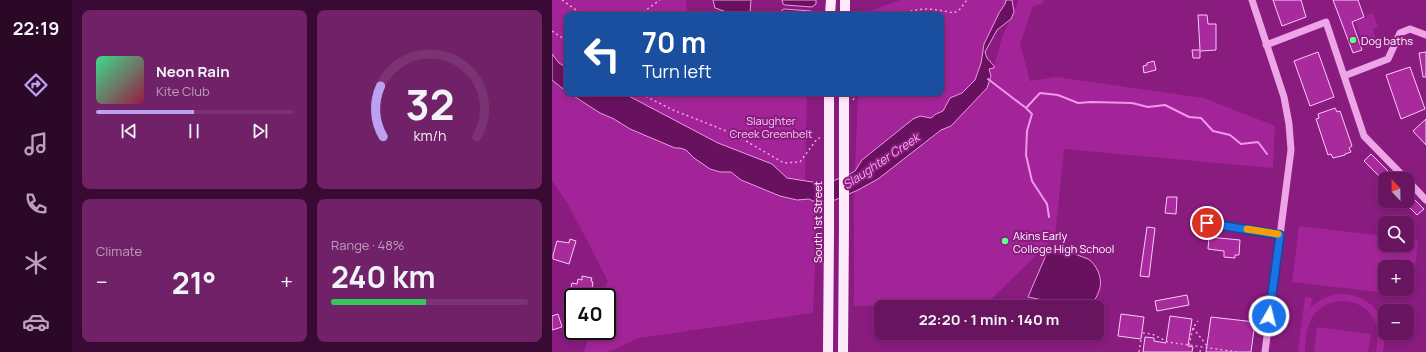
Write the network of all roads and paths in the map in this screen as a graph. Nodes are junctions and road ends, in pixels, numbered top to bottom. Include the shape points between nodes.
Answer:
1 (562, 0) edge
2 (660, 0) edge
3 (831, 0) edge
4 (845, 0) edge
5 (967, 0) edge
6 (1252, 0) edge
7 (579, 12) edge
8 (643, 12) edge
9 (830, 12) edge
10 (845, 12) edge
11 (908, 12) edge
12 (552, 31) edge
13 (1426, 35) edge
14 (564, 39) edge
15 (1266, 45) junction
16 (1344, 76) junction
17 (646, 96) edge
18 (829, 96) edge
19 (844, 96) edge
20 (855, 96) edge
21 (853, 100) dead end
22 (823, 136) dead end
23 (1398, 172) edge
24 (1414, 188) edge
25 (1426, 200) edge
26 (1207, 223) dead end
27 (1280, 235) junction
28 (1198, 321) dead end
29 (1192, 328) junction
30 (1189, 345) junction
31 (1201, 347) junction
32 (1208, 348) junction
33 (828, 352) edge
34 (843, 352) edge
35 (1139, 352) edge
36 (1200, 352) edge
37 (1237, 352) edge
38 (1265, 352) edge

1 - 7 path
2 - 8 path
3 - 9 main road
4 - 10 main road
5 - 11 path via 954,13 922,8
6 - 15 street
12 - 14 path
13 - 16 street via 1410,30 1400,33 1388,58
15 - 16 street via 1326,22
15 - 27 street via 1284,97 1291,150
16 - 23 street via 1364,136
17 - 22 path via 673,110 734,134 784,163 800,162 817,139
18 - 33 main road, South 1st Street, bridge
19 - 34 main road, bridge
20 - 21 path
24 - 25 street
26 - 27 street
27 - 38 street
28 - 29 path
29 - 30 path
29 - 32 path
30 - 31 path
30 - 35 path via 1168,342 1152,334 1142,333
31 - 32 path
31 - 36 path
32 - 37 path

